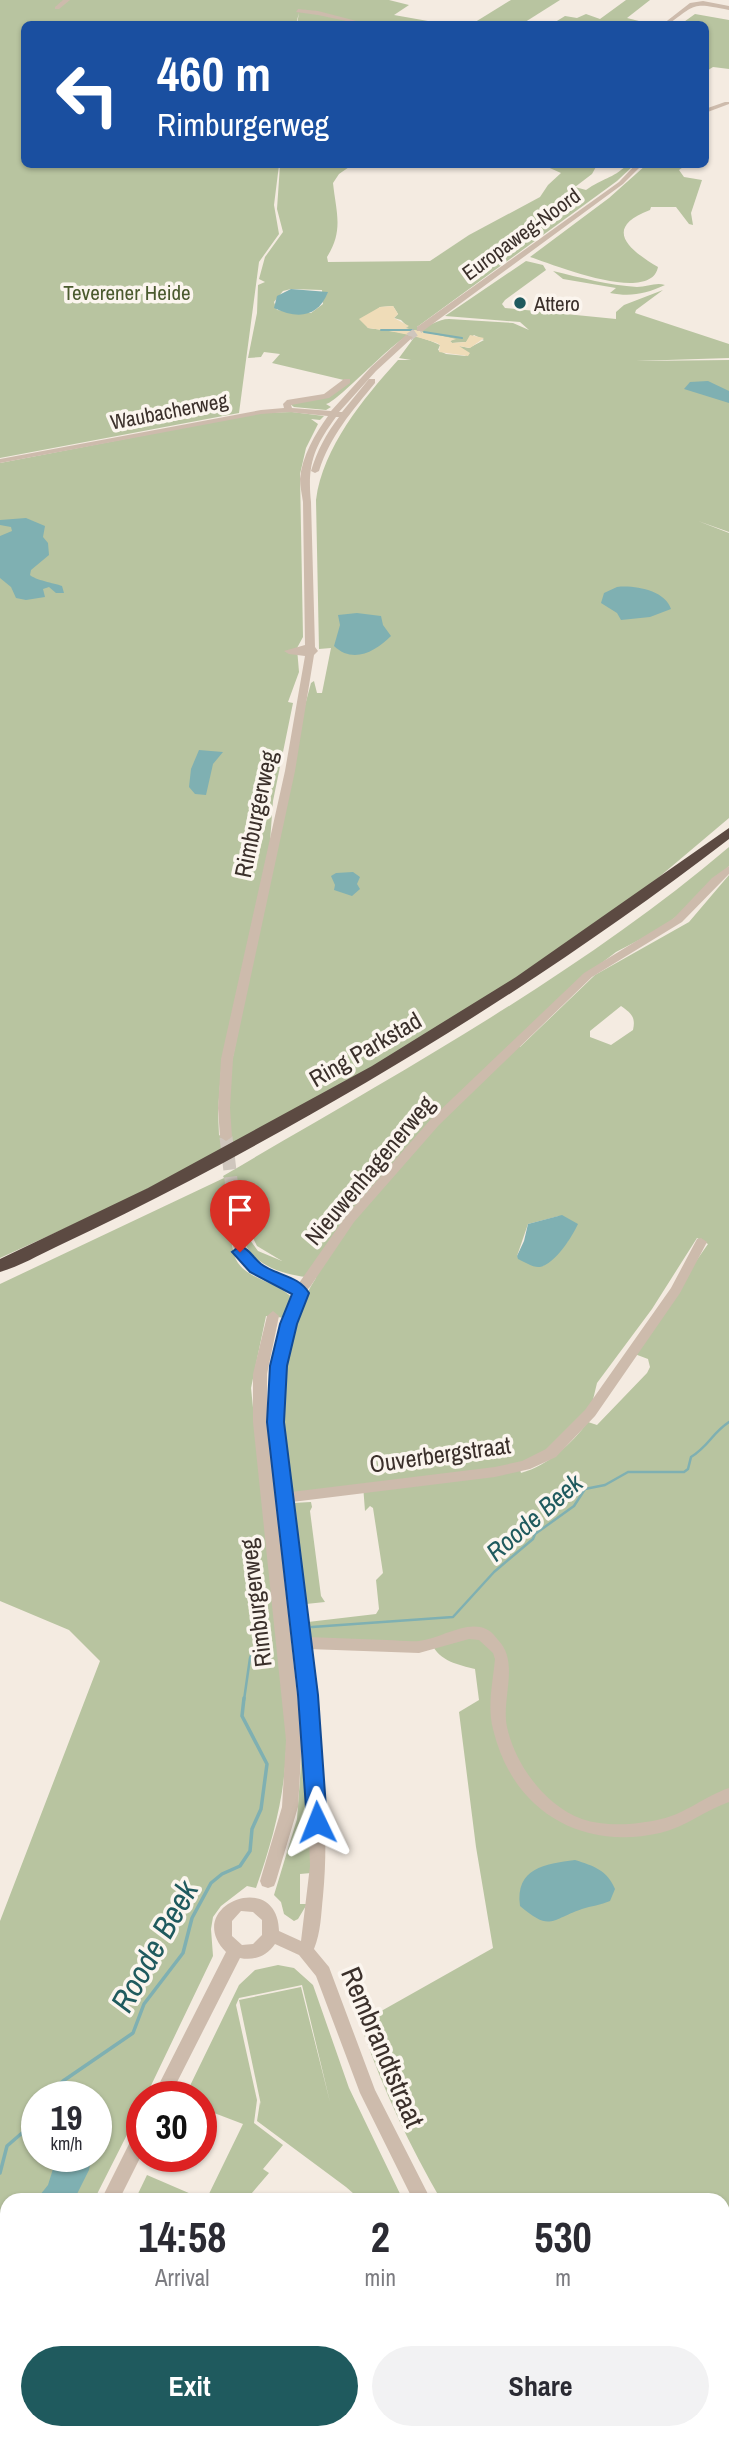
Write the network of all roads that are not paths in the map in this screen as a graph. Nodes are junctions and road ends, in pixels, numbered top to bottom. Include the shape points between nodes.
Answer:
1 (66, 0) edge
2 (689, 1) edge
3 (702, 1) edge
4 (57, 8) dead end
5 (729, 8) edge
6 (298, 11) dead end
7 (352, 21) edge
8 (669, 21) edge
9 (716, 100) dead end
10 (709, 110) edge
11 (636, 168) edge
12 (420, 329) tunnel mouth
13 (410, 337) tunnel mouth
14 (402, 344) junction
15 (347, 381) dead end
16 (289, 410) junction
17 (334, 414) junction
18 (345, 415) junction
19 (0, 461) edge
20 (307, 502) junction
21 (290, 650) dead end
22 (310, 650) junction
23 (729, 832) edge
24 (729, 842) edge
25 (729, 869) edge
26 (226, 1137) tunnel mouth
27 (232, 1188) tunnel mouth
28 (701, 1242) dead end
29 (1, 1273) edge
30 (299, 1290) junction
31 (273, 1317) dead end
32 (284, 1498) junction
33 (302, 1643) junction
34 (729, 1795) edge
35 (268, 1881) dead end
36 (272, 1935) junction
37 (236, 1949) junction
38 (305, 1950) junction
39 (169, 2081) edge
40 (126, 2168) edge
41 (114, 2193) edge
42 (418, 2193) edge

1 - 4 street
2 - 3 street
2 - 8 street
3 - 5 street
6 - 7 street
9 - 10 street via 727,103
11 - 12 street, Europaweg-Noord
13 - 14 street
14 - 17 street
14 - 18 street
15 - 16 street via 326,396 290,401
16 - 17 street, Waubacherweg
16 - 19 street, Waubacherweg via 251,413
17 - 18 street, Waubacherweg
17 - 20 street, Rimburgerweg via 311,455 305,480
18 - 20 street, Rimburgerweg via 321,453
20 - 22 street, Rimburgerweg
21 - 22 street
22 - 26 street, Rimburgerweg via 290,771 228,1059
23 - 29 highway, Ring Parkstad via 599,930 430,1040 251,1142
24 - 29 highway, Ring Parkstad via 563,966 444,1043 225,1166
25 - 30 street, Nieuwenhagenerweg via 676,922 588,975 435,1122 350,1219
27 - 30 street via 242,1256
28 - 32 street, Ouverbergstraat via 676,1290 590,1413 551,1453 495,1472
30 - 32 street, Nieuwenhagenerweg via 276,1383
31 - 35 street, Rimburgerweg via 260,1374 260,1422 294,1740 289,1807
32 - 33 street, Nieuwenhagenerweg
33 - 34 street via 419,1647 469,1633 483,1634 502,1659 499,1726 509,1758 523,1781 580,1825 662,1826
33 - 38 street, Nieuwenhagenerweg via 318,1866 312,1937
36 - 37 street via 257,1949
36 - 37 street via 273,1923 263,1909 239,1906 229,1912 221,1927
36 - 38 street, Rembrandtstraat
37 - 39 street
38 - 42 street, Rembrandtstraat via 323,1972 368,2093
40 - 41 street

